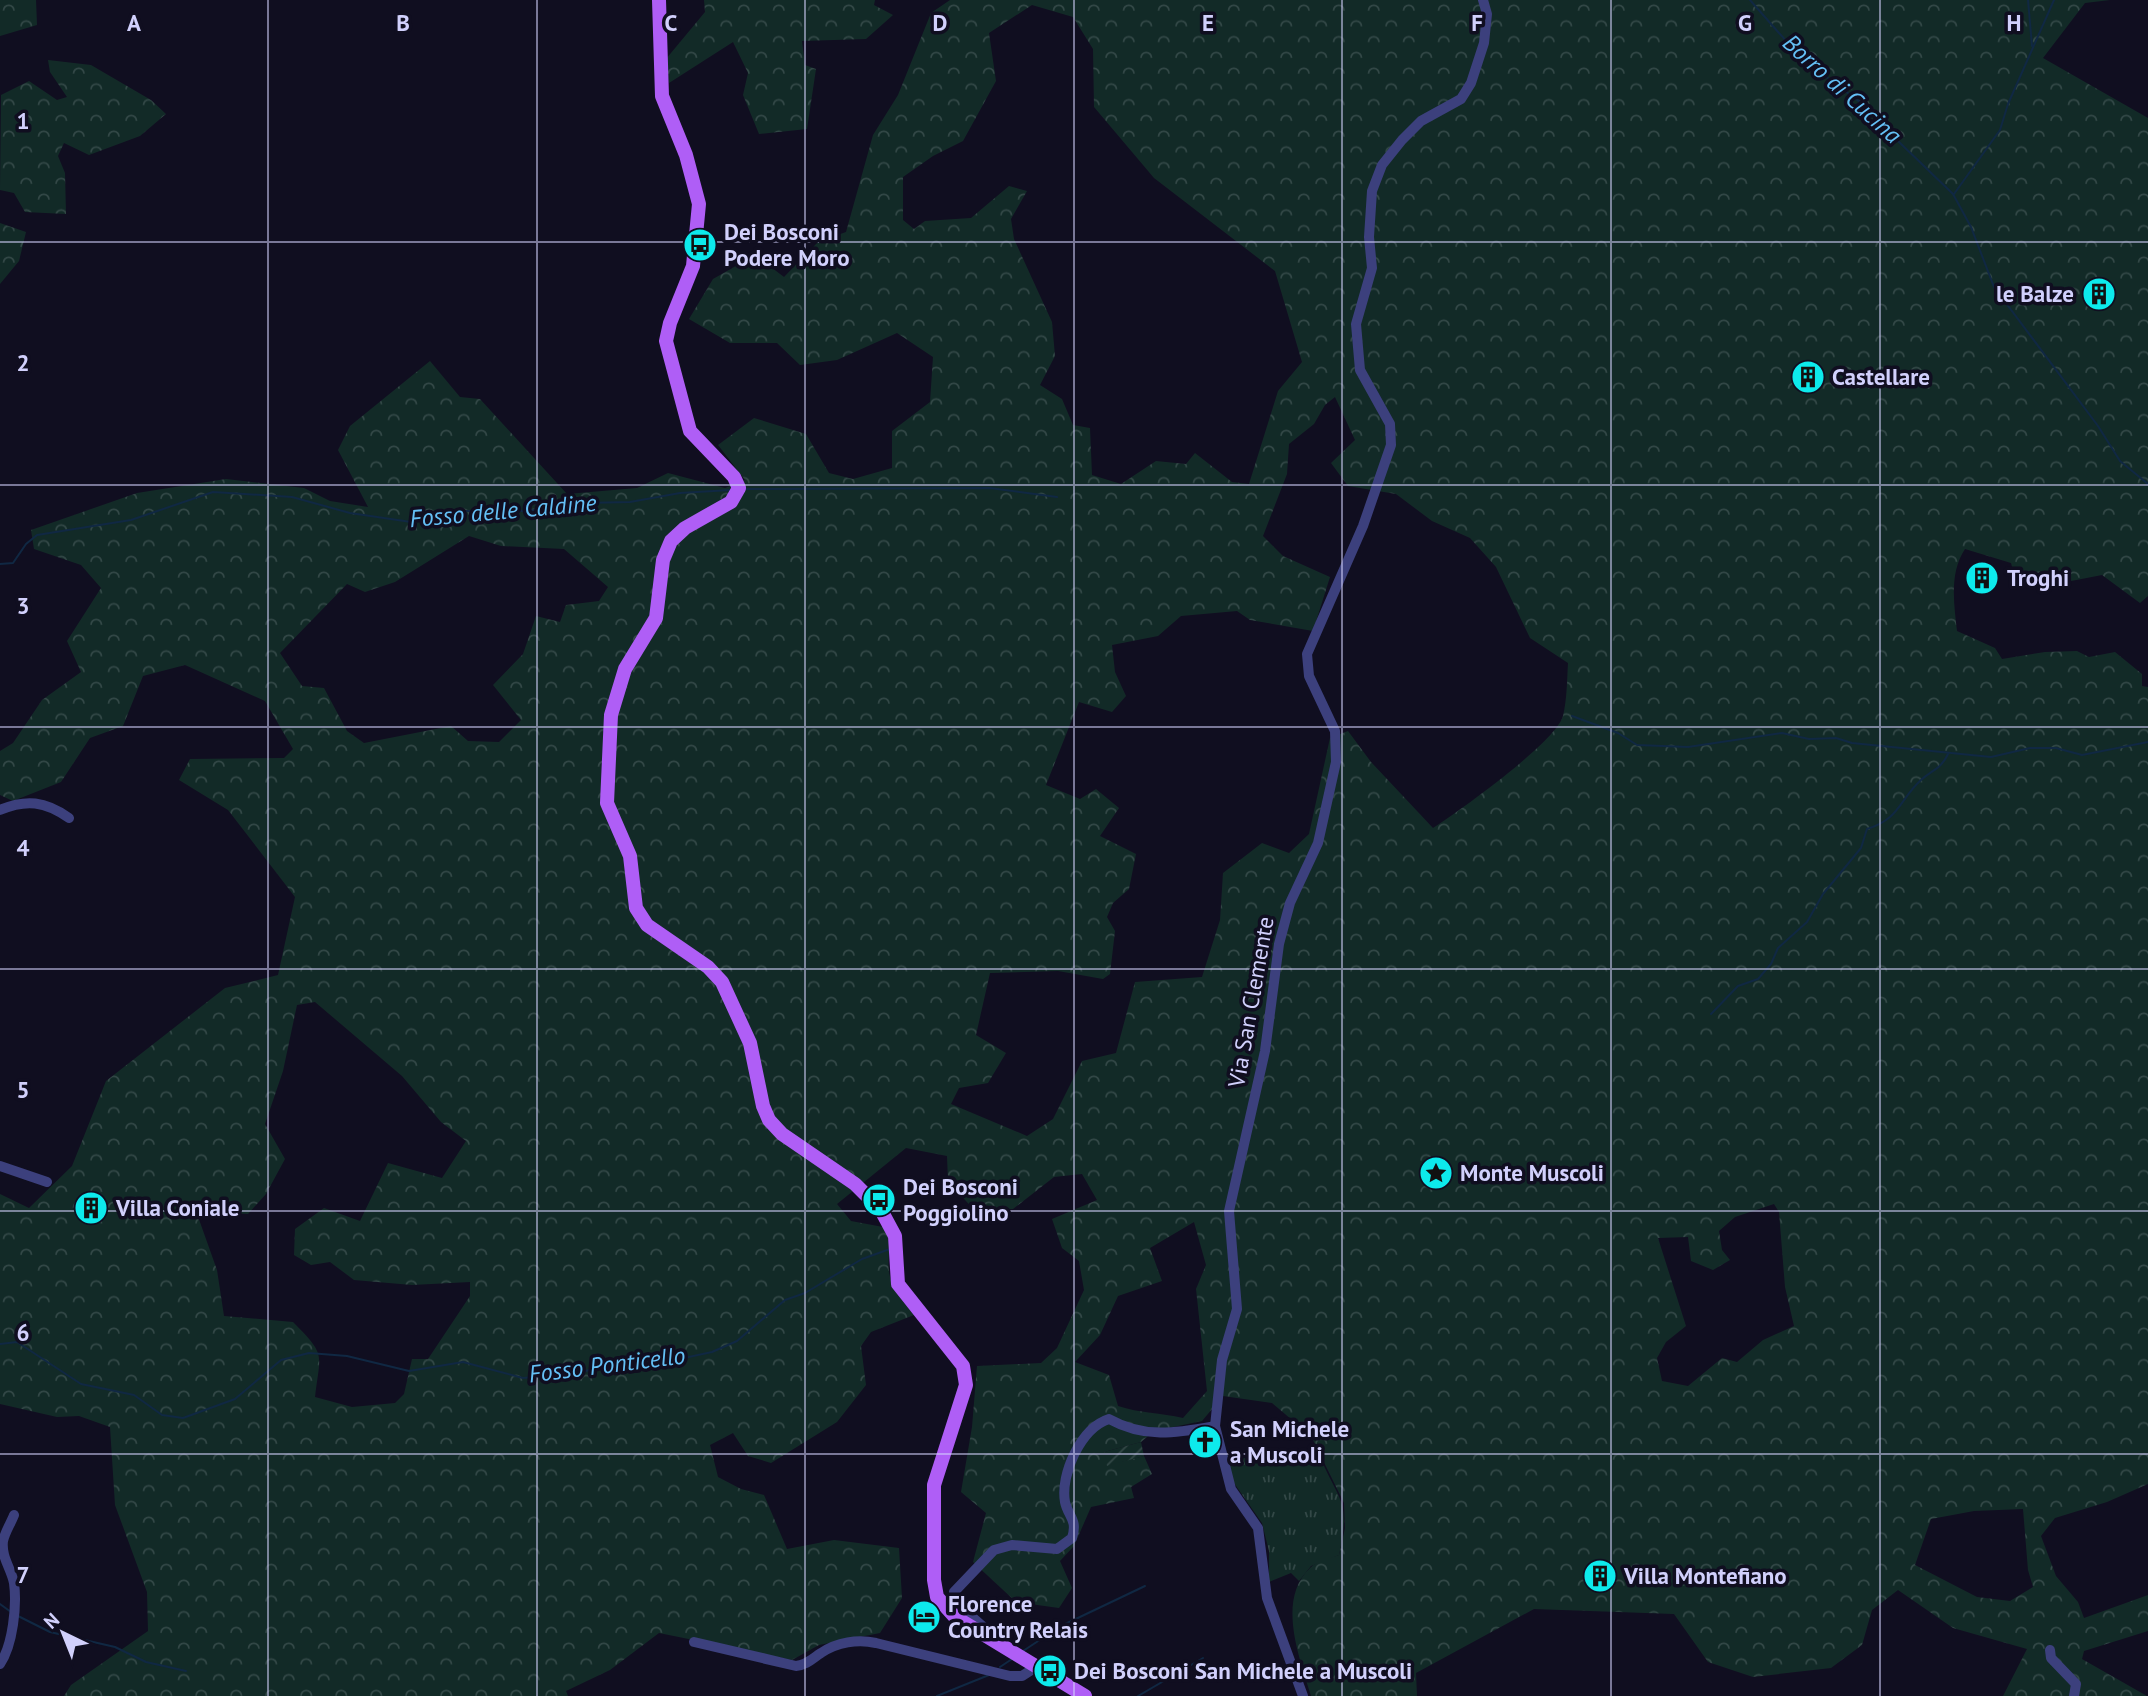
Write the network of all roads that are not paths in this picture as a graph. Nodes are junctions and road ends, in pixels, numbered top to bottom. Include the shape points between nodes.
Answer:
1 (659, 0) edge
2 (1483, 0) edge
3 (0, 810) edge
4 (69, 818) dead end
5 (0, 1166) edge
6 (47, 1182) dead end
7 (1215, 1426) junction
8 (14, 1515) dead end
9 (694, 1642) dead end
10 (2050, 1650) dead end
11 (1013, 1653) junction
12 (0, 1664) edge
13 (1036, 1667) junction
14 (1085, 1696) edge
15 (1303, 1696) edge
16 (2074, 1696) edge

1 - 11 main road via 662,96 690,165 699,204 693,266 666,341 690,431 739,488 731,502 685,528 666,551 656,618 625,669 611,715 607,803 630,856 640,915 722,982 750,1043 766,1114 782,1134 855,1184 881,1210 895,1236 898,1284 963,1366 966,1385 934,1485 935,1590 950,1613
2 - 7 street, Via San Clemente via 1487,14 1484,43 1471,83 1461,99 1421,121 1402,140 1382,165 1372,191 1372,268 1356,324 1360,370 1390,424 1391,445 1363,526 1307,654 1308,676 1335,731 1336,762 1318,843 1290,903 1279,944 1265,1051 1229,1211 1237,1309 1222,1360
3 - 4 street via 35,802
5 - 6 street
7 - 11 street via 1145,1433 1109,1419 1084,1439 1065,1491 1065,1503 1073,1516 1072,1538 1057,1549 1012,1545 994,1550 954,1592 962,1608
7 - 15 street, Via San Clemente via 1231,1489 1258,1528 1267,1598
8 - 12 street via 3,1539 13,1580 13,1613
9 - 13 street via 801,1666 837,1645 870,1641 993,1672 1022,1676
10 - 16 street via 2056,1664 2076,1684
11 - 13 main road
13 - 14 main road

